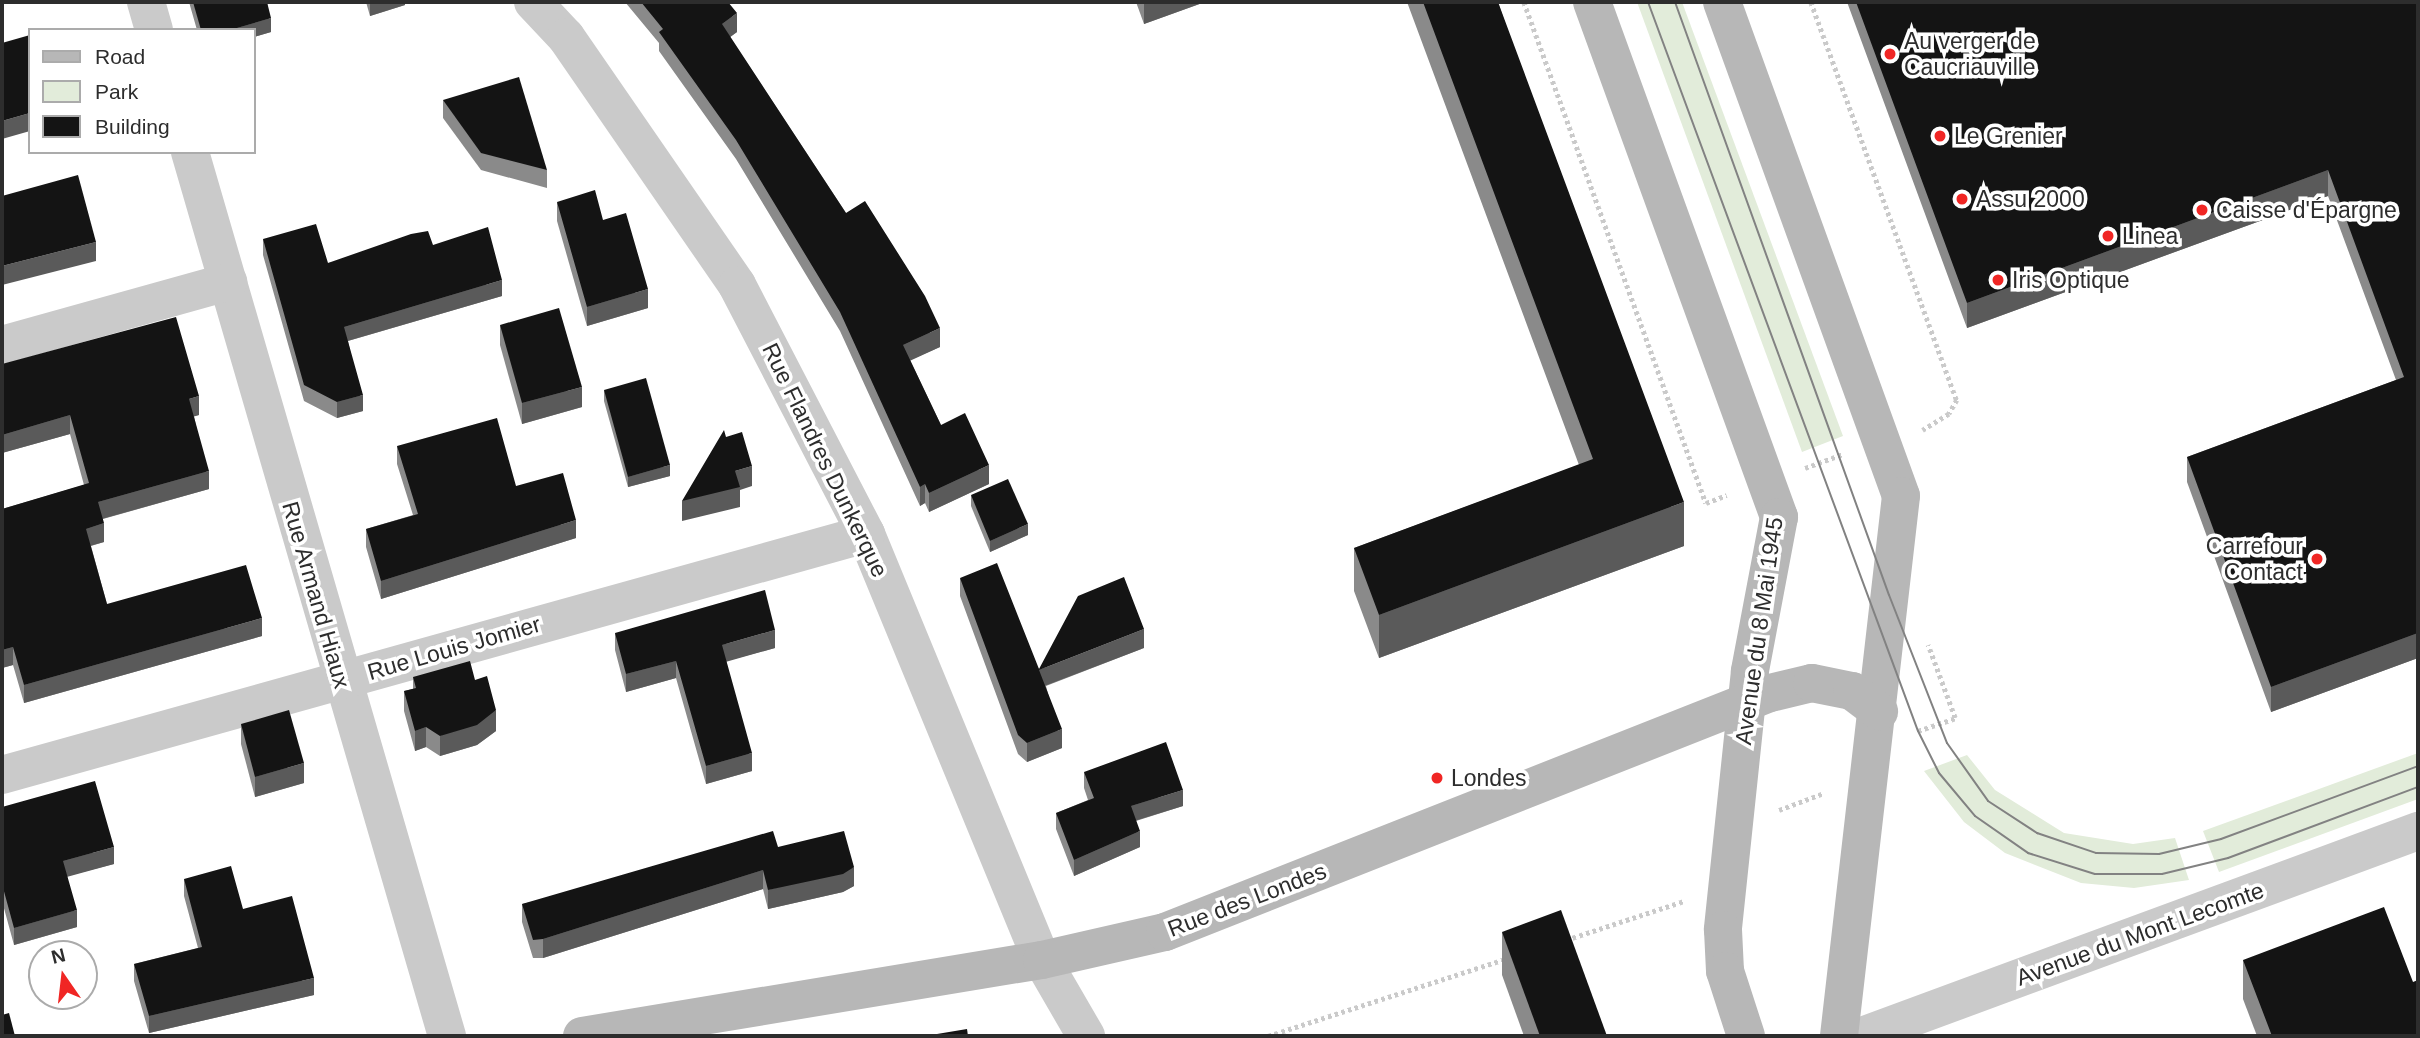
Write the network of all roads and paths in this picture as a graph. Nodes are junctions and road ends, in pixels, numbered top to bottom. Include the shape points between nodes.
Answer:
1 (146, 2) edge
2 (534, 2) edge
3 (1524, 2) edge
4 (1592, 2) edge
5 (1722, 2) edge
6 (1811, 2) edge
7 (153, 28) edge
8 (191, 154) edge
9 (228, 282) junction
10 (2, 345) edge
11 (1957, 400) dead end
12 (1882, 440) junction
13 (1770, 480) junction
14 (866, 534) junction
15 (340, 680) junction
16 (1746, 704) junction
17 (1879, 711) junction
18 (2, 775) edge
19 (1868, 784) junction
20 (1737, 812) junction
21 (2418, 831) edge
22 (1728, 887) junction
23 (1555, 943) edge
24 (1516, 956) edge
25 (1042, 960) junction
26 (447, 1036) edge
27 (582, 1036) edge
28 (1086, 1036) edge
29 (1268, 1036) edge
30 (1746, 1036) edge
31 (1839, 1036) edge
32 (1862, 1036) edge

1 - 7 street
2 - 14 street, Rue Flandres Dunkerque via 566,37 737,285
3 - 13 path via 1706,503
4 - 13 street, Avenue du 8 Mai 1945
5 - 12 street
6 - 11 path
8 - 9 street, Rue Armand Hiaux
9 - 10 street
9 - 15 street, Rue Armand Hiaux
12 - 13 path
12 - 17 street via 1901,496
13 - 16 street, Avenue du 8 Mai 1945 via 1779,517
14 - 15 street, Rue Louis Jomier
14 - 25 street, Rue Flandres Dunkerque
15 - 18 street, Rue Louis Jomier
15 - 26 street, Rue Armand Hiaux
16 - 17 street, Rue des Londes via 1812,683 1852,691
16 - 20 street, Avenue du 8 Mai 1945
16 - 25 street, Rue des Londes via 1165,932
17 - 19 street
19 - 20 path via 1850,783 1757,818
19 - 31 street
20 - 22 street, Avenue du 8 Mai 1945
21 - 32 street, Avenue du Mont Lecomte
22 - 23 path
22 - 30 street, Avenue du 8 Mai 1945 via 1725,971
24 - 29 path
25 - 27 street, Rue des Londes
25 - 28 street, Rue Flandres Dunkerque

